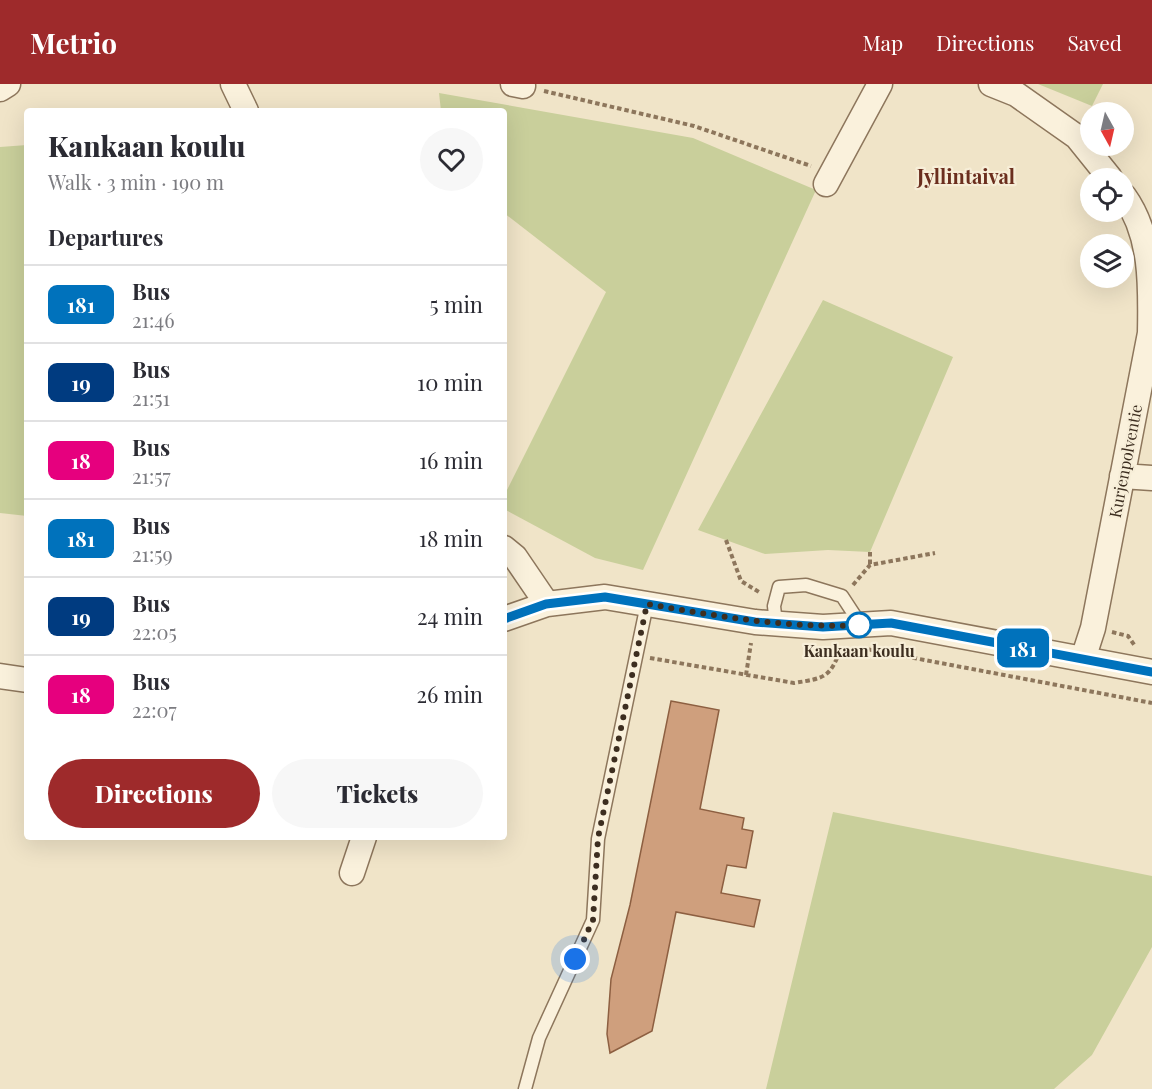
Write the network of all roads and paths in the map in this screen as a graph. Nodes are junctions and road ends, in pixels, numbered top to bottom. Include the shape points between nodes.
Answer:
1 (8, 84) edge
2 (232, 84) edge
3 (880, 84) edge
4 (991, 84) edge
5 (518, 85) edge
6 (0, 89) edge
7 (244, 108) edge
8 (1102, 168) edge
9 (829, 179) joint
10 (1136, 202) edge
11 (1122, 476) junction
12 (1152, 478) edge
13 (726, 540) dead end
14 (507, 550) edge
15 (870, 552) dead end
16 (935, 553) dead end
17 (870, 565) junction
18 (759, 592) dead end
19 (842, 596) junction
20 (546, 604) junction
21 (647, 604) junction
22 (507, 618) edge
23 (776, 624) junction
24 (823, 627) junction
25 (856, 636) junction
26 (636, 655) junction
27 (1083, 659) junction
28 (1152, 672) edge
29 (0, 676) edge
30 (24, 680) edge
31 (1152, 703) edge
32 (363, 840) edge
33 (352, 873) dead end
34 (525, 1089) edge

1 - 6 street
2 - 7 street
3 - 9 street
4 - 8 street via 1016,94 1077,137
5 - 9 path via 694,126
10 - 11 street, Kurjenpolventie via 1148,246 1150,333
11 - 12 street
11 - 27 street, Kurjenpolventie
13 - 18 path via 741,581
14 - 20 street
15 - 17 path
16 - 17 path
17 - 19 path
19 - 23 lane via 806,585 779,587 774,606
19 - 25 lane
20 - 21 street via 605,597
20 - 22 street
21 - 23 street
21 - 26 lane
23 - 24 street
24 - 25 street
24 - 26 path via 842,645 832,670 817,679 794,683
25 - 27 street via 891,623
25 - 31 path
26 - 34 lane via 598,838 593,920 539,1038
27 - 28 street
29 - 30 street
32 - 33 street

